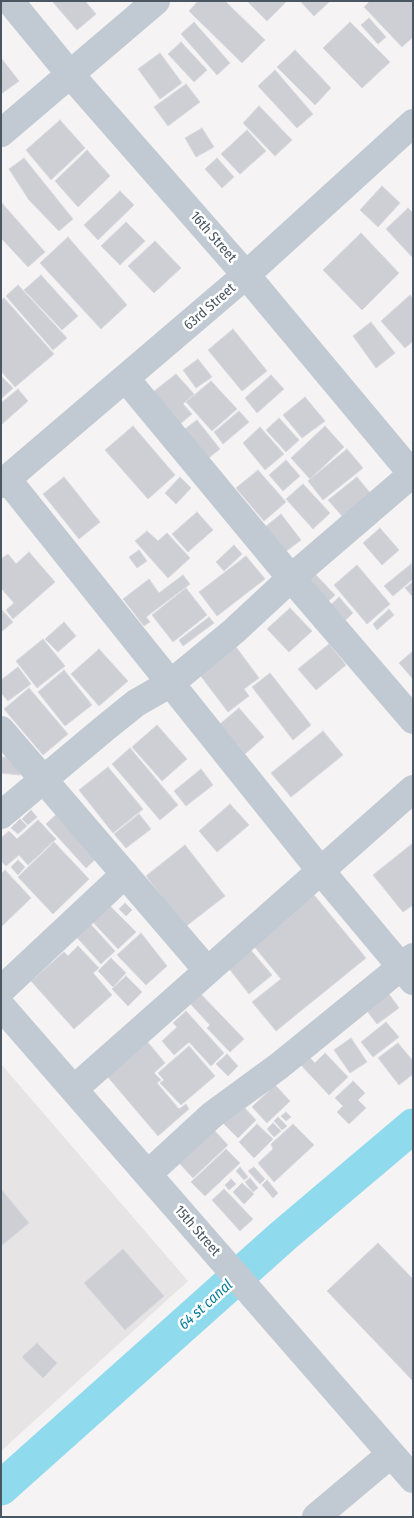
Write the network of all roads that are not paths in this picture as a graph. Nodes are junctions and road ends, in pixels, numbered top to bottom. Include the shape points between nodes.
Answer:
1 (10, 1) edge
2 (156, 1) edge
3 (69, 73) junction
4 (413, 122) edge
5 (1, 133) edge
6 (246, 275) junction
7 (126, 379) junction
8 (412, 475) edge
9 (4, 482) edge
10 (291, 578) junction
11 (171, 683) junction
12 (413, 720) edge
13 (1, 730) edge
14 (44, 779) junction
15 (413, 789) edge
16 (1, 815) edge
17 (320, 870) junction
18 (125, 874) junction
19 (409, 968) edge
20 (207, 970) junction
21 (1, 990) edge
22 (1, 1006) edge
23 (74, 1089) junction
24 (148, 1174) junction
25 (405, 1467) edge
26 (316, 1517) edge

1 - 3 street, 16th Street
2 - 3 street
3 - 5 street
3 - 6 street, 16th Street
4 - 6 street, 63rd Street
6 - 7 street, 63rd Street
6 - 8 street, 16th Street
7 - 9 street, 63rd Street
7 - 10 street
8 - 10 street
9 - 11 street
10 - 11 street
10 - 12 street
11 - 14 street via 136,703
11 - 17 street
13 - 14 street
14 - 16 street
14 - 18 street
15 - 17 street
17 - 19 street
17 - 20 street
18 - 20 street
18 - 21 street
19 - 24 street via 212,1115
20 - 23 street
22 - 23 street, 15th Street
23 - 24 street, 15th Street
24 - 25 street, 15th Street
25 - 26 street

